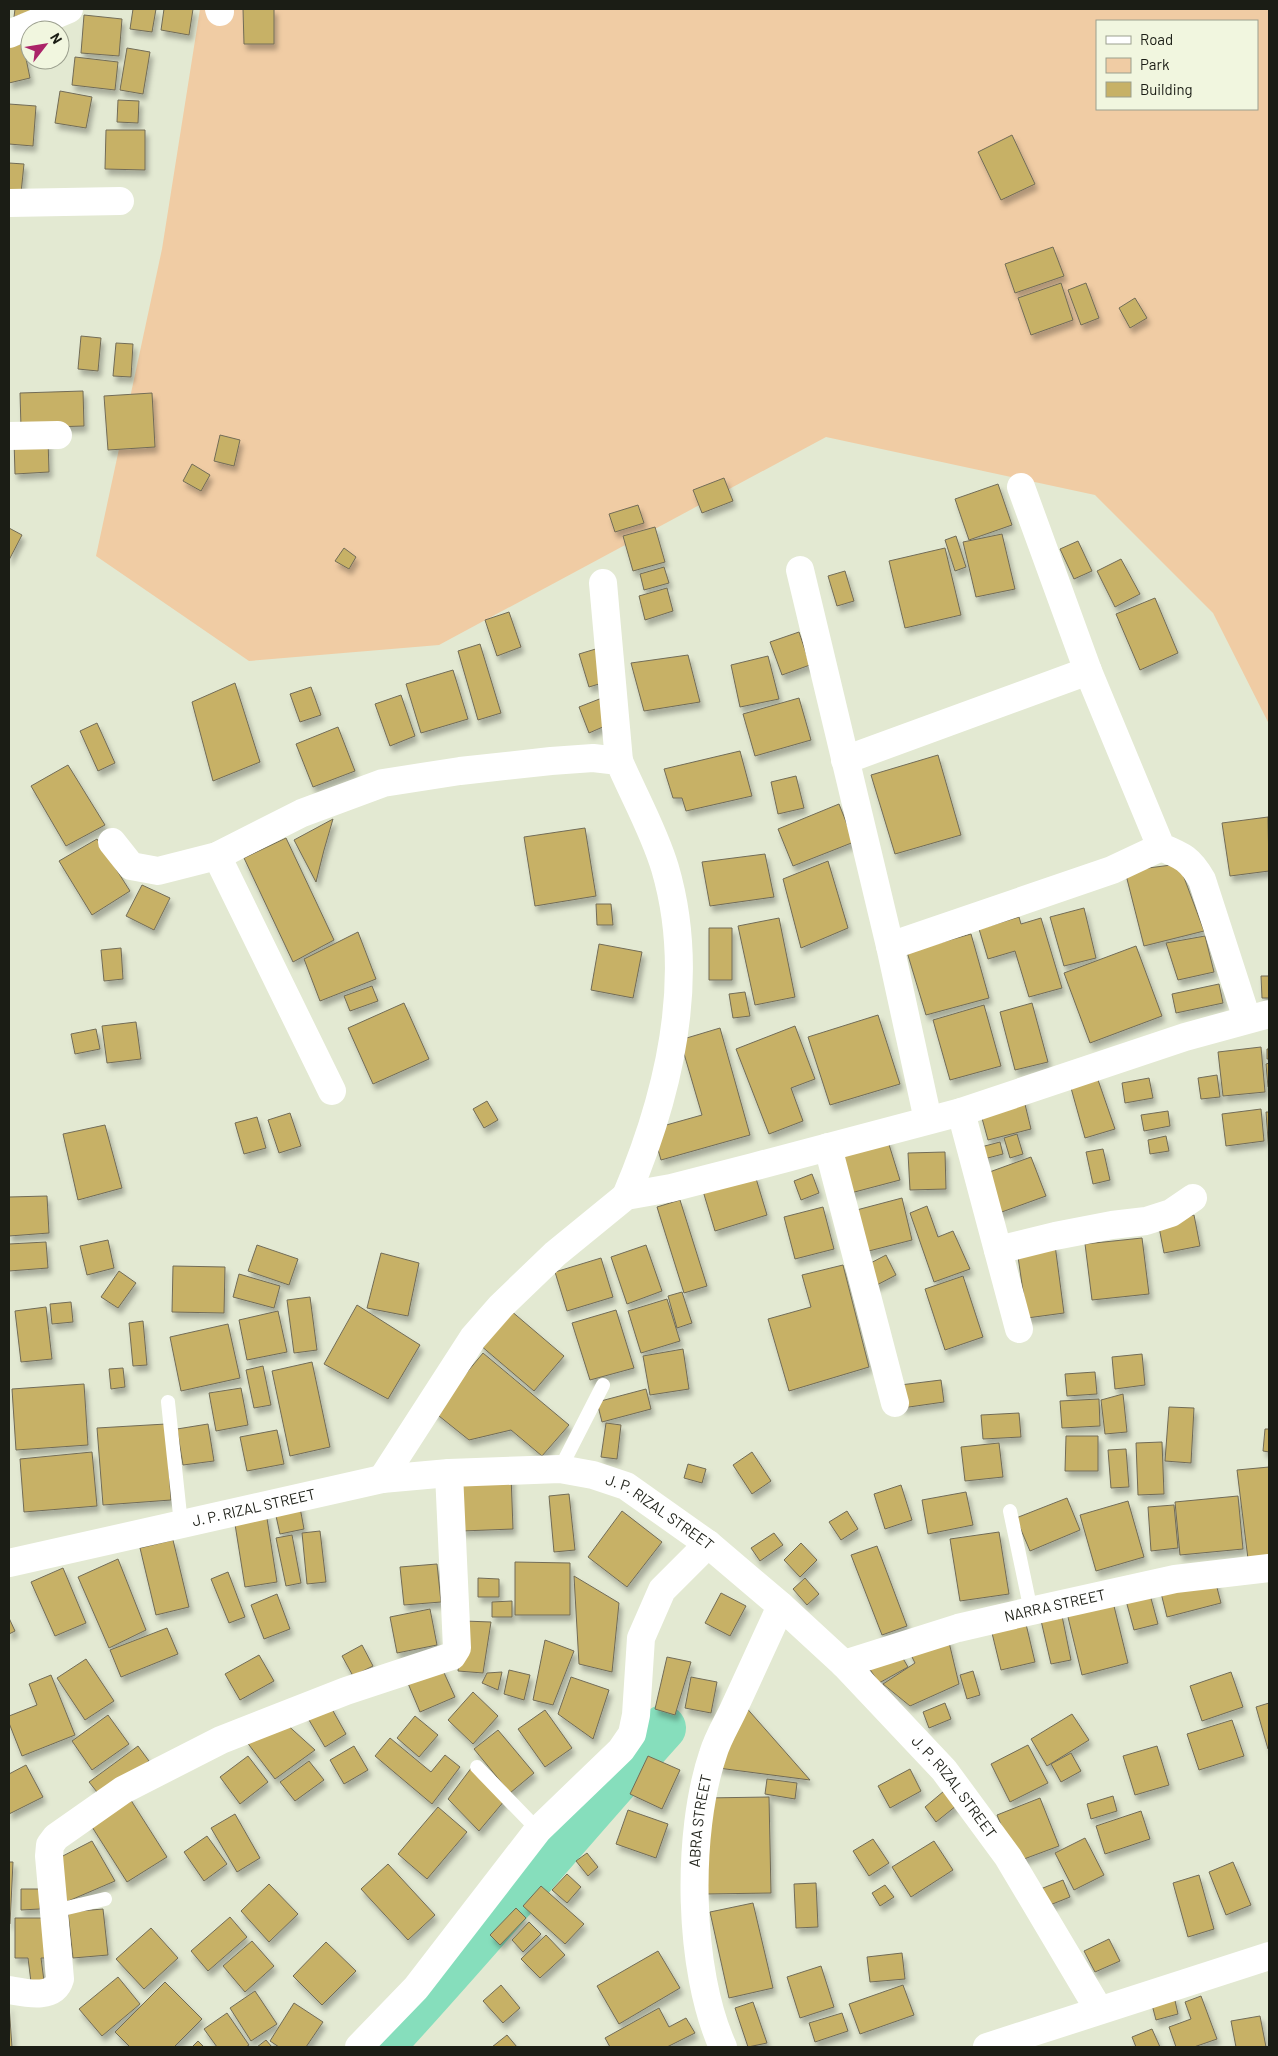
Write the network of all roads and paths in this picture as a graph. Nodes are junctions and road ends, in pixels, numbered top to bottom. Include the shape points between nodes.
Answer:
1 (69, 9) edge
2 (9, 34) edge
3 (120, 201) dead end
4 (9, 203) edge
5 (58, 435) dead end
6 (9, 436) edge
7 (1021, 487) dead end
8 (800, 570) dead end
9 (603, 583) dead end
10 (1088, 671) junction
11 (845, 760) junction
12 (619, 761) junction
13 (112, 842) dead end
14 (1161, 847) junction
15 (217, 856) junction
16 (890, 946) junction
17 (1258, 1016) edge
18 (332, 1091) dead end
19 (961, 1112) junction
20 (928, 1120) junction
21 (828, 1147) junction
22 (626, 1196) junction
23 (1193, 1198) dead end
24 (998, 1250) junction
25 (1020, 1329) dead end
26 (603, 1385) dead end
27 (168, 1402) dead end
28 (895, 1403) dead end
29 (560, 1469) junction
30 (450, 1473) junction
31 (382, 1479) junction
32 (1010, 1511) dead end
33 (181, 1524) junction
34 (708, 1544) junction
35 (9, 1563) edge
36 (1269, 1568) edge
37 (781, 1606) junction
38 (1031, 1611) junction
39 (844, 1664) junction
40 (477, 1767) dead end
41 (538, 1830) junction
42 (105, 1899) dead end
43 (54, 1911) junction
44 (1269, 1956) edge
45 (20, 1992) edge
46 (1099, 2010) junction
47 (996, 2046) edge
48 (359, 2047) edge
49 (723, 2047) edge

1 - 2 street
3 - 4 street
5 - 6 street
7 - 10 street
8 - 11 street
9 - 12 street
10 - 11 street
10 - 14 street
11 - 16 street
12 - 15 street via 594,758 550,761 383,783 302,814
12 - 22 street via 665,868 680,951 679,992 659,1100 647,1145
13 - 15 street via 131,866 158,871
14 - 16 street via 1112,870
14 - 17 street via 1184,857 1202,880
15 - 18 street
16 - 20 street
17 - 19 street
19 - 20 street
19 - 24 street
20 - 21 street
21 - 22 street via 671,1188
21 - 28 street
22 - 31 street via 556,1254 501,1306 473,1338
23 - 24 street via 1171,1213 1146,1221 1054,1236
24 - 25 street
26 - 29 lane
27 - 33 lane
29 - 30 street, J. P. RIZAL STREET
29 - 34 street, J. P. RIZAL STREET via 626,1486
30 - 31 street, J. P. RIZAL STREET
30 - 43 street via 457,1648 452,1656 346,1691 230,1737 123,1790 56,1837 50,1845
31 - 33 street, J. P. RIZAL STREET
32 - 38 lane
33 - 35 street, J. P. RIZAL STREET
34 - 37 street, J. P. RIZAL STREET
34 - 41 street via 662,1590 641,1638 632,1734 621,1750
36 - 38 street, NARRA STREET via 1175,1579
37 - 39 street, J. P. RIZAL STREET
37 - 49 street, ABRA STREET via 713,1753 698,1813 694,1866 700,1956 706,1996
38 - 39 street, NARRA STREET via 958,1628
39 - 46 street, J. P. RIZAL STREET via 944,1770 1008,1857
40 - 41 lane
41 - 48 street via 416,1988
42 - 43 lane
43 - 45 street via 58,1986 51,1992
44 - 46 street
46 - 47 street

